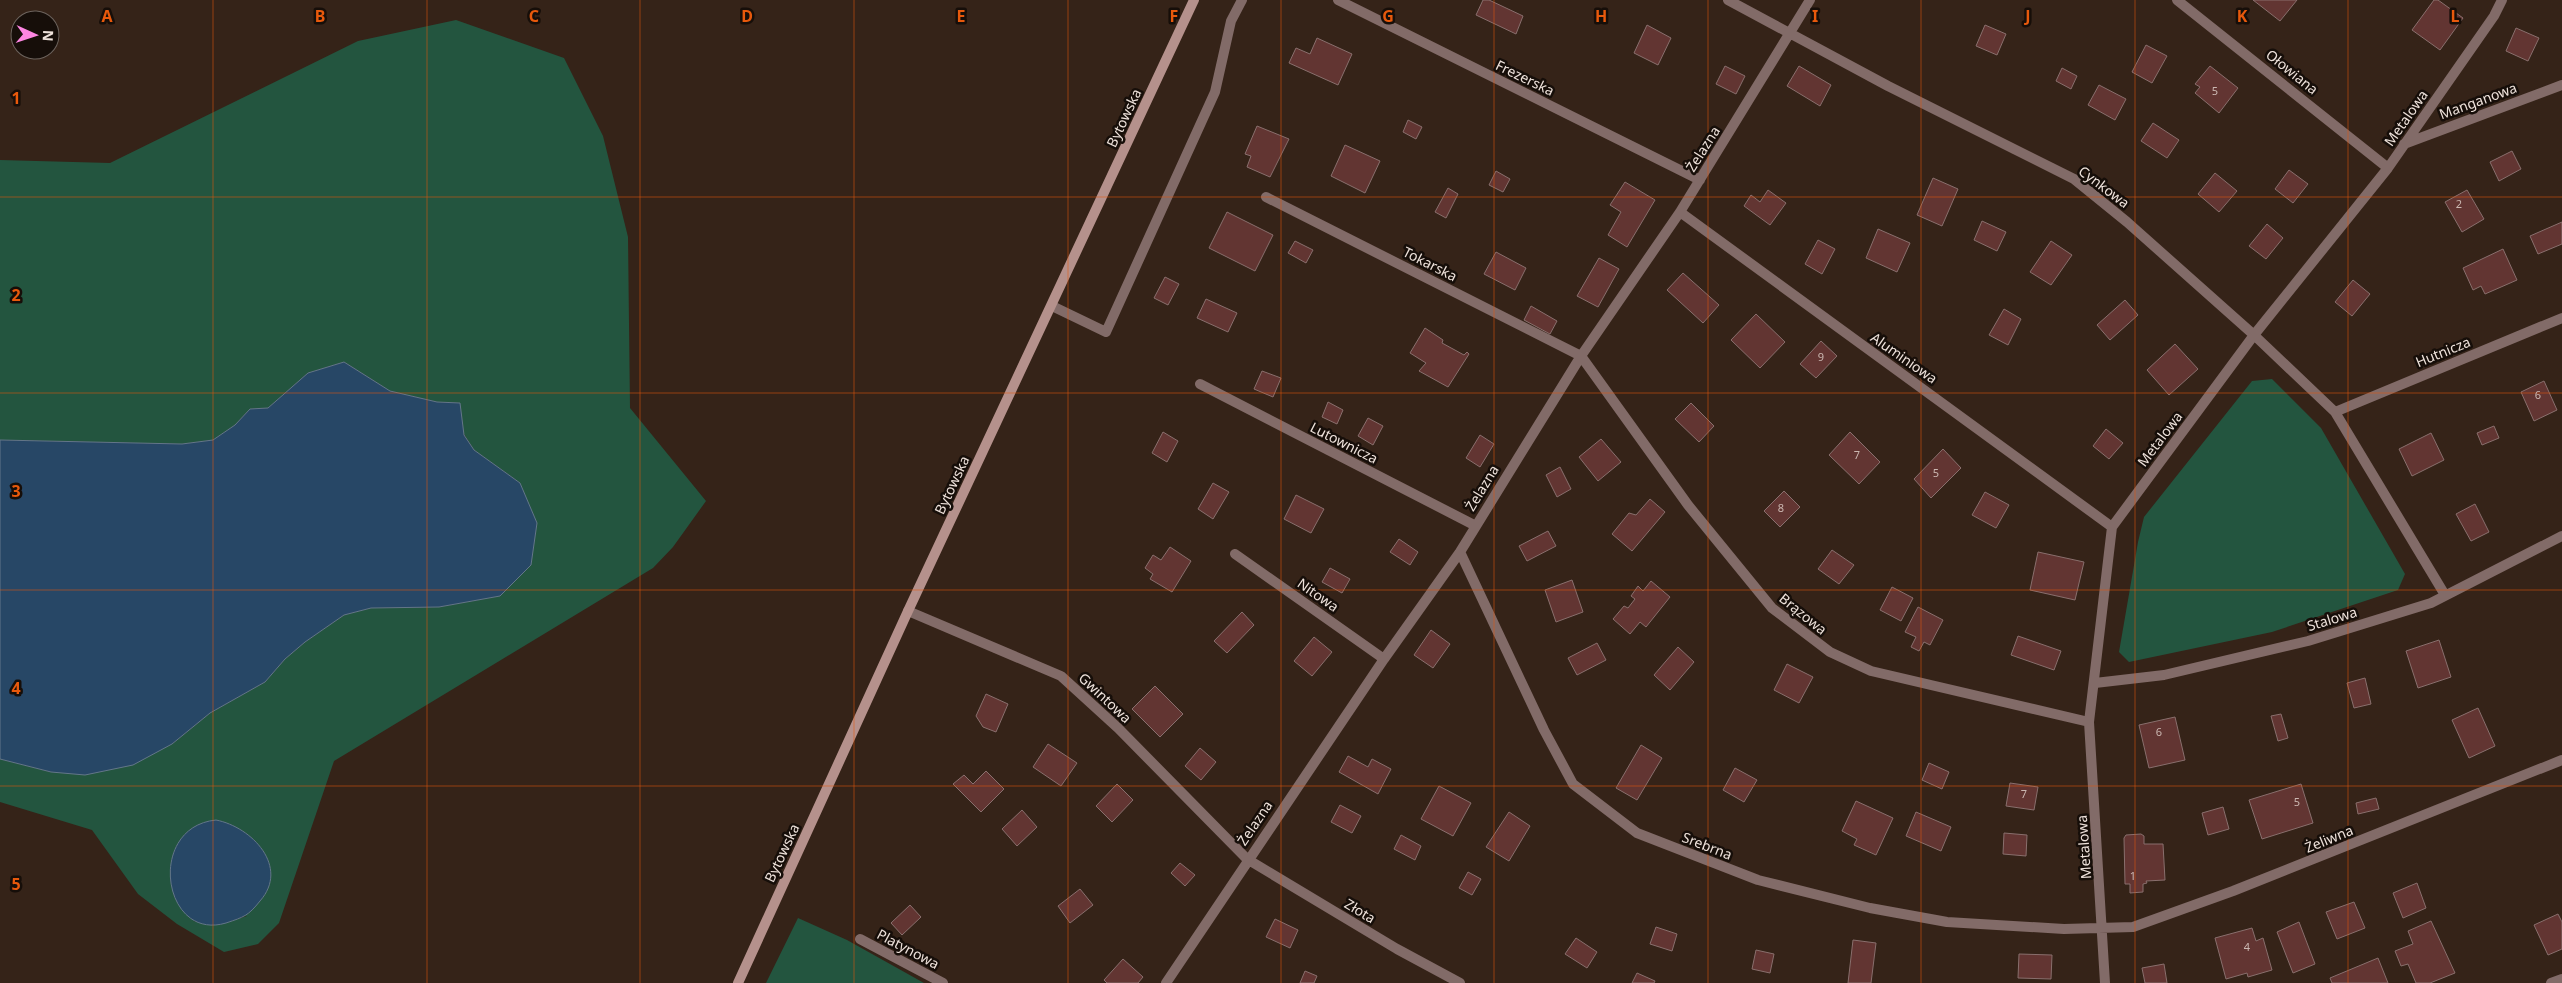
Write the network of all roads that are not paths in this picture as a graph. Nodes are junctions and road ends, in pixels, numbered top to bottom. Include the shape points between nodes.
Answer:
1 (1194, 0) edge
2 (1242, 0) edge
3 (1338, 0) edge
4 (1728, 0) edge
5 (1810, 0) edge
6 (2178, 0) edge
7 (2502, 0) edge
8 (1788, 31) junction
9 (2562, 85) edge
10 (2404, 144) junction
11 (2388, 168) junction
12 (1700, 180) junction
13 (1266, 197) dead end
14 (1680, 212) junction
15 (1052, 306) junction
16 (2562, 318) edge
17 (2254, 335) junction
18 (1581, 356) junction
19 (1200, 384) dead end
20 (2335, 412) junction
21 (1476, 526) junction
22 (2112, 527) junction
23 (2562, 536) edge
24 (1460, 552) junction
25 (1235, 554) dead end
26 (2445, 595) junction
27 (908, 611) junction
28 (1384, 659) junction
29 (2095, 683) junction
30 (2089, 722) junction
31 (2562, 760) edge
32 (1248, 859) junction
33 (2103, 927) junction
34 (860, 939) dead end
35 (2562, 979) edge
36 (738, 983) edge
37 (943, 983) edge
38 (1166, 983) edge
39 (1460, 983) edge
40 (2105, 983) edge
41 (2551, 983) edge

1 - 15 main road, Bytowska
2 - 15 street via 1231,21 1215,92 1106,332
3 - 12 street, Frezerska
4 - 8 street, Cynkowa
5 - 8 street, Żelazna
6 - 11 street, Ołowiana
7 - 10 street, Metalowa
8 - 12 street, Żelazna
8 - 17 street, Cynkowa via 1888,86 2074,179
9 - 10 street, Manganowa
10 - 11 street, Metalowa
11 - 17 street, Metalowa
12 - 14 street, Żelazna
13 - 18 street, Tokarska
14 - 18 street, Żelazna
14 - 22 street, Aluminiowa
15 - 27 main road, Bytowska
16 - 20 street, Hutnicza
17 - 20 street, Cynkowa
17 - 22 street, Metalowa
18 - 21 street, Żelazna
18 - 30 street, Brązowa via 1688,505 1772,608 1830,652 1870,671
19 - 21 street, Lutownicza
20 - 26 street, Cynkowa
21 - 24 street, Żelazna
22 - 29 street, Metalowa
23 - 26 street, Stalowa
24 - 28 street, Żelazna
24 - 33 street, Srebrna via 1573,784 1637,833 1758,880 1870,908 1947,922 2064,929
25 - 28 street, Nitowa
26 - 29 street, Stalowa via 2431,603 2308,641 2164,675
27 - 32 street, Gwintowa via 1062,676
27 - 36 main road, Bytowska
28 - 32 street, Żelazna
29 - 30 street, Metalowa
30 - 33 street, Metalowa
31 - 33 street, Żeliwna via 2233,891 2133,927
32 - 38 street, Żelazna
32 - 39 street, Złota
33 - 40 street, Metalowa
34 - 37 street, Platynowa
35 - 41 street

